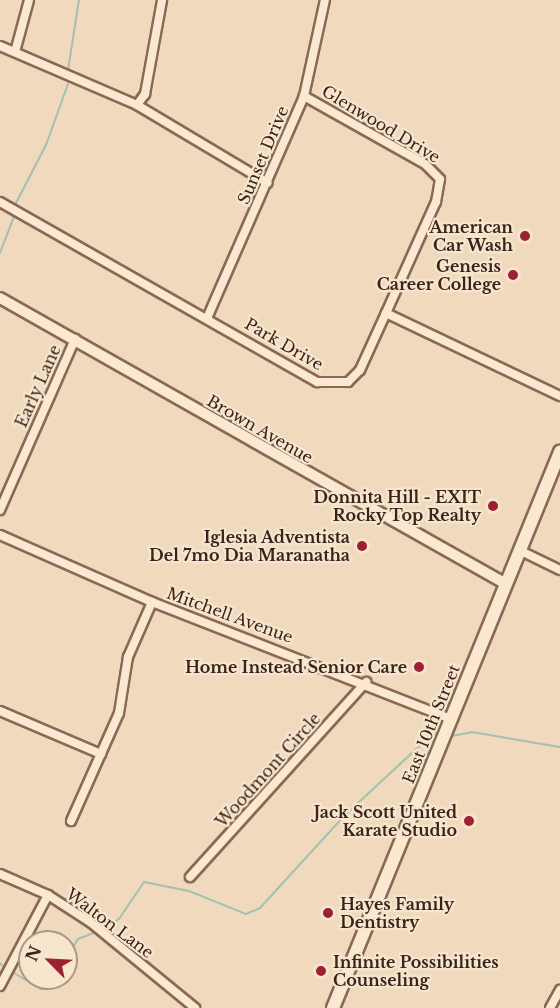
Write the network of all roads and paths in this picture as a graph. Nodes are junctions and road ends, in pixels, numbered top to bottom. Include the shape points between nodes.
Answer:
1 (29, 0) edge
2 (162, 0) edge
3 (325, 0) edge
4 (0, 46) edge
5 (15, 52) junction
6 (304, 96) junction
7 (137, 105) junction
8 (268, 183) junction
9 (0, 202) edge
10 (0, 298) edge
11 (386, 313) junction
12 (208, 316) junction
13 (75, 339) junction
14 (560, 396) edge
15 (560, 452) edge
16 (0, 510) edge
17 (0, 535) edge
18 (521, 551) junction
19 (560, 570) edge
20 (507, 584) junction
21 (152, 602) junction
22 (366, 682) junction
23 (0, 711) edge
24 (451, 719) junction
25 (101, 754) junction
26 (71, 821) dead end
27 (0, 874) edge
28 (190, 877) dead end
29 (48, 895) junction
30 (0, 986) edge
31 (560, 990) edge
32 (195, 1008) edge
33 (333, 1008) edge
34 (550, 1008) edge

1 - 5 street
2 - 7 street via 145,94
3 - 6 street, Sunset Drive
4 - 5 street
5 - 7 street
6 - 8 street, Sunset Drive
6 - 11 street, Glenwood Drive via 425,164 440,179 436,202
7 - 8 street
8 - 12 street, Sunset Drive
9 - 12 street, Park Drive
10 - 13 street, Brown Avenue
11 - 12 street, Park Drive via 360,370 348,382 327,386
11 - 14 street
13 - 16 street, Early Lane
13 - 20 street, Brown Avenue
15 - 18 main road, East 10th Street
17 - 21 street, Mitchell Avenue
18 - 19 street
18 - 20 main road, East 10th Street
20 - 24 main road, East 10th Street
21 - 22 street, Mitchell Avenue
21 - 25 street via 128,657 126,689
22 - 24 street, Mitchell Avenue
22 - 28 street, Woodmont Circle
23 - 25 street
24 - 33 main road, East 10th Street
25 - 26 street
27 - 29 street, Walton Lane
29 - 30 street
29 - 32 street, Walton Lane
31 - 34 street

